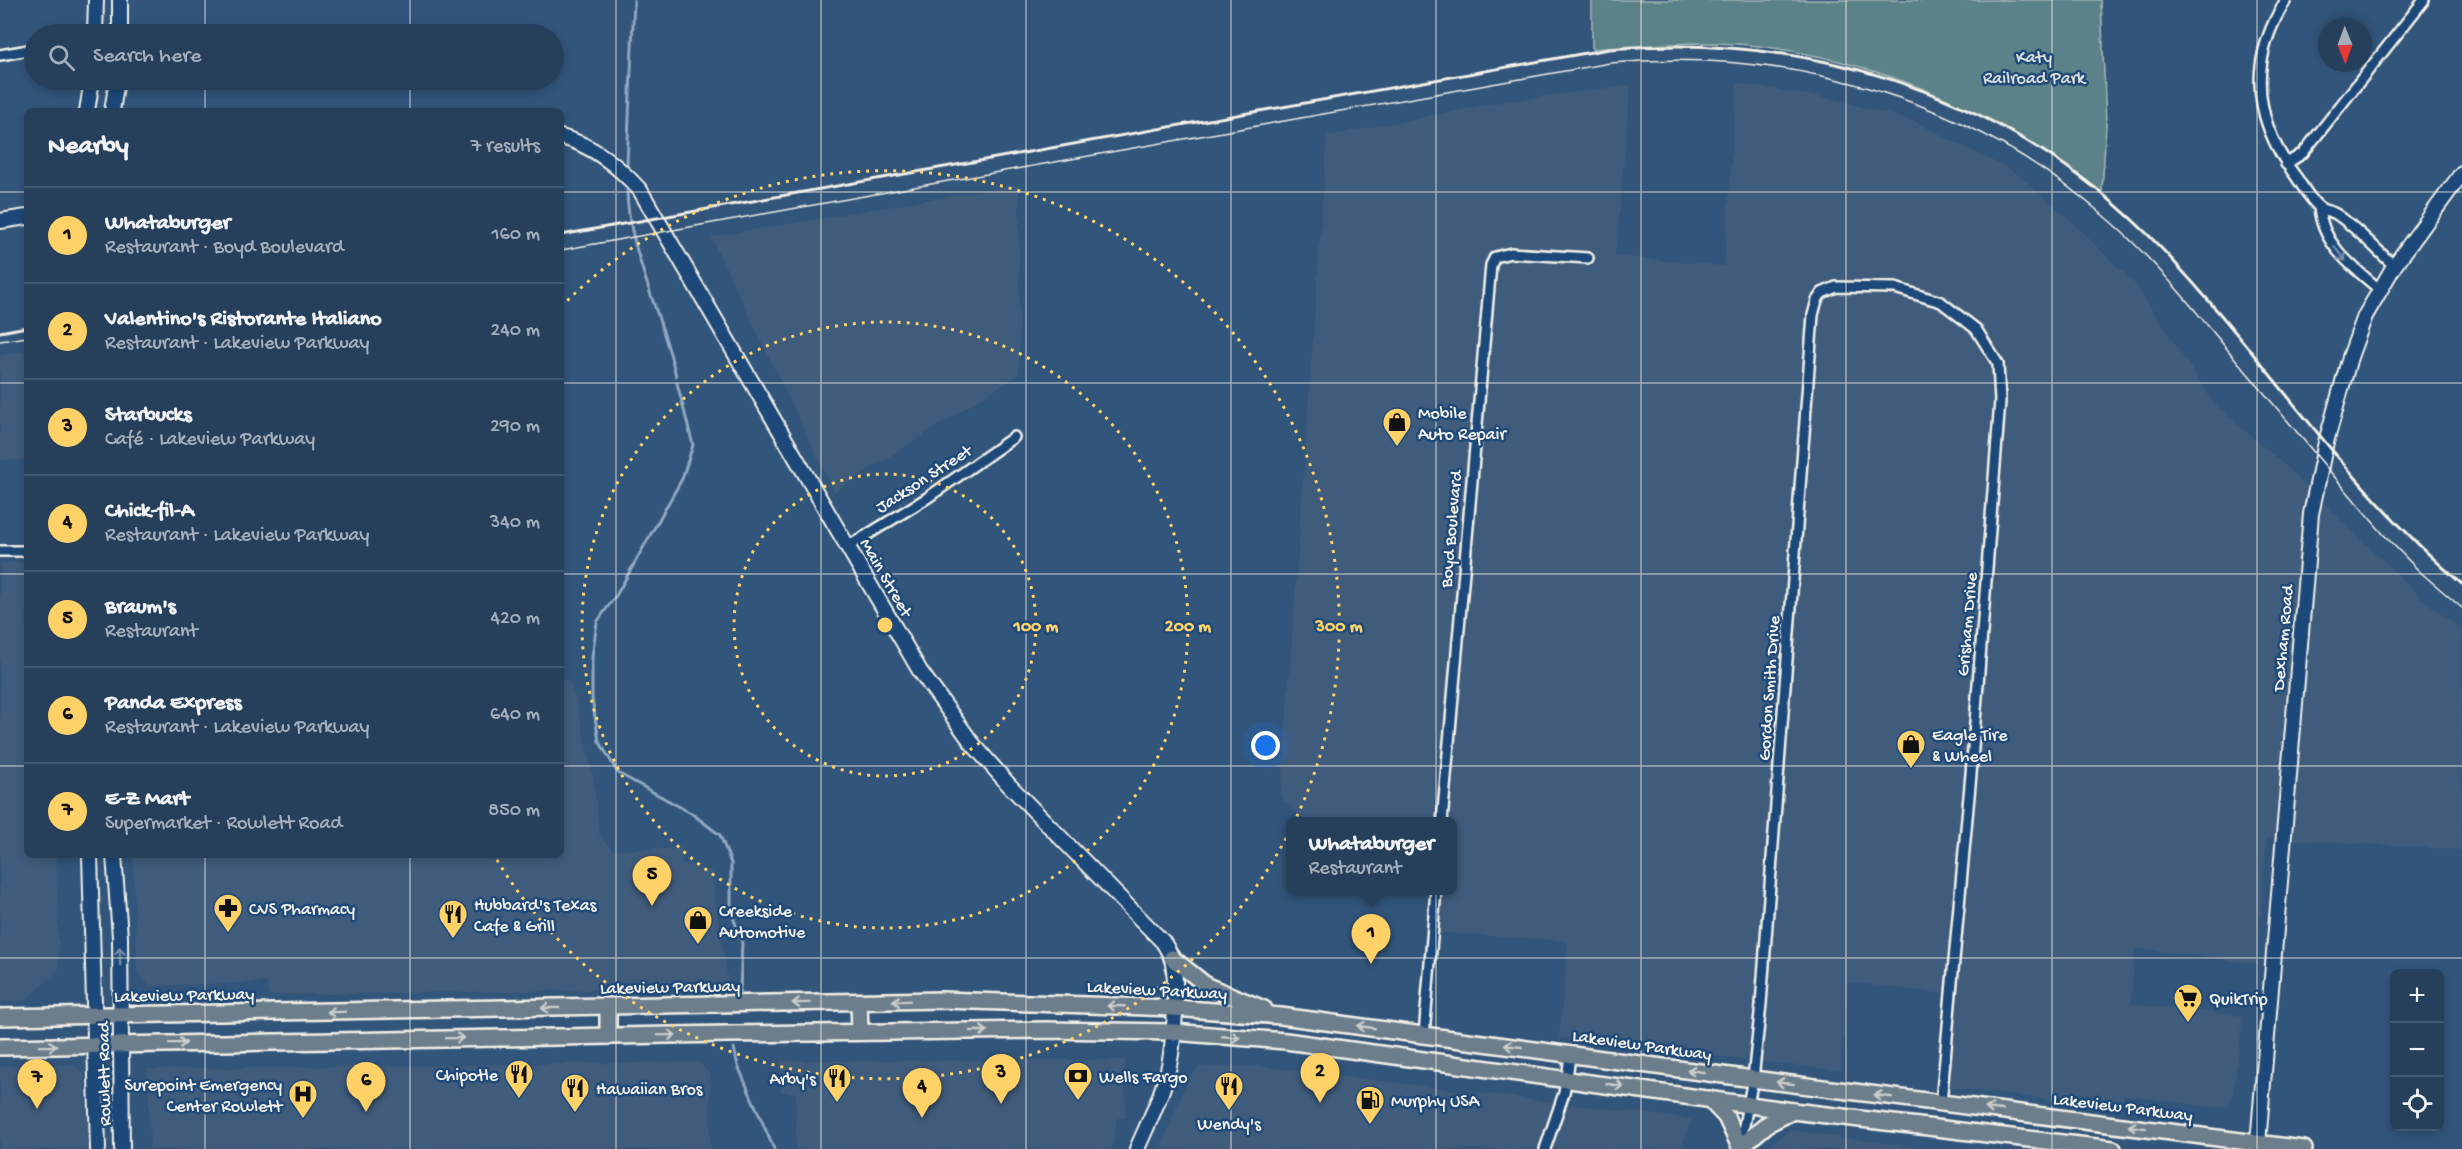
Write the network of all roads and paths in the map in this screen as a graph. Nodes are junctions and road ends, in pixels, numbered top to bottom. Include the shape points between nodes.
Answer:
1 (96, 0) edge
2 (120, 0) edge
3 (2286, 0) edge
4 (2424, 0) edge
5 (95, 24) edge
6 (120, 24) edge
7 (24, 51) edge
8 (0, 55) edge
9 (90, 90) edge
10 (115, 90) edge
11 (87, 108) edge
12 (112, 108) edge
13 (564, 138) edge
14 (2286, 164) junction
15 (2462, 173) edge
16 (2319, 207) junction
17 (24, 217) edge
18 (0, 221) edge
19 (1588, 258) dead end
20 (2394, 266) junction
21 (2380, 290) junction
22 (1817, 300) joint
23 (1014, 437) dead end
24 (849, 546) junction
25 (0, 551) edge
26 (24, 551) edge
27 (1442, 817) edge
28 (90, 858) edge
29 (114, 858) edge
30 (1436, 895) edge
31 (1172, 958) junction
32 (859, 1002) junction
33 (608, 1007) junction
34 (1174, 1008) junction
35 (394, 1011) junction
36 (121, 1015) junction
37 (96, 1016) junction
38 (1281, 1016) junction
39 (0, 1017) edge
40 (860, 1032) junction
41 (1173, 1032) junction
42 (1424, 1035) junction
43 (608, 1036) junction
44 (396, 1039) junction
45 (120, 1044) junction
46 (96, 1046) junction
47 (0, 1047) edge
48 (1571, 1053) junction
49 (1414, 1058) junction
50 (1432, 1061) junction
51 (1568, 1078) junction
52 (1754, 1079) junction
53 (1708, 1099) junction
54 (1941, 1103) junction
55 (1749, 1105) junction
56 (1793, 1111) junction
57 (1937, 1127) junction
58 (2257, 1147) edge
59 (1739, 1148) edge
60 (98, 1149) edge
61 (122, 1149) edge
62 (1137, 1149) edge
63 (1545, 1149) edge
64 (2114, 1149) edge
65 (2304, 1149) edge

1 - 5 street
2 - 6 street
3 - 14 street via 2266,40 2259,75 2264,116
4 - 14 street via 2303,153
7 - 8 street
9 - 11 street
10 - 12 street
13 - 24 street, Main Street via 608,160 640,190
14 - 16 street
15 - 20 street, Dexham Road
16 - 20 street via 2336,213
16 -> 21 street via 2320,222 2337,250
17 - 18 street
19 - 27 street, Boyd Boulevard via 1511,253 1495,257 1488,276
20 - 21 street, Dexham Road
21 - 58 street, Dexham Road via 2365,316 2350,357 2321,461 2311,514
22 - 52 street, Gordon Smith Drive
22 - 54 street, Grisham Drive via 1822,292 1836,287 1895,288 1928,296 1970,324 1998,364 2001,394 1997,448
23 - 24 street, Jackson Street
24 - 31 street, Main Street via 920,671 972,743 1129,904
25 - 26 street
28 - 37 street, Rowlett Road
36 -> 29 street, Rowlett Road
30 - 42 street
31 - 34 street
31 - 38 main road via 1207,986
32 -> 33 main road, Lakeview Parkway
34 -> 32 main road, Lakeview Parkway via 969,1000
32 - 40 main road
33 -> 35 main road, Lakeview Parkway
33 - 43 main road
34 - 38 main road, Lakeview Parkway
34 - 41 street
35 -> 36 main road, Lakeview Parkway
35 - 44 main road
36 - 37 main road, Lakeview Parkway
36 - 45 street, Rowlett Road
37 - 39 main road, Lakeview Parkway
37 - 46 street, Rowlett Road
42 -> 38 main road, Lakeview Parkway
40 -> 41 main road
43 -> 40 main road
41 -> 49 main road via 1286,1041
41 - 62 street via 1165,1083
48 -> 42 main road, Lakeview Parkway
42 - 49 main road
42 - 50 main road
44 -> 43 main road
45 -> 44 main road
45 - 46 main road
45 - 61 street, Rowlett Road
47 -> 46 main road
46 - 60 street, Rowlett Road
48 - 51 street
52 -> 48 main road, Lakeview Parkway
49 - 50 main road
50 - 51 main road
51 -> 53 main road
51 - 63 street
54 -> 52 main road, Lakeview Parkway
52 - 55 street, Gordon Smith Drive
53 - 55 main road
53 - 59 main road via 1726,1117
54 - 57 main road
58 -> 54 main road, Lakeview Parkway
55 - 56 main road
55 - 59 street, Gordon Smith Drive
56 - 57 main road
56 - 59 main road via 1769,1122
57 - 64 main road
58 - 65 main road, Lakeview Parkway

